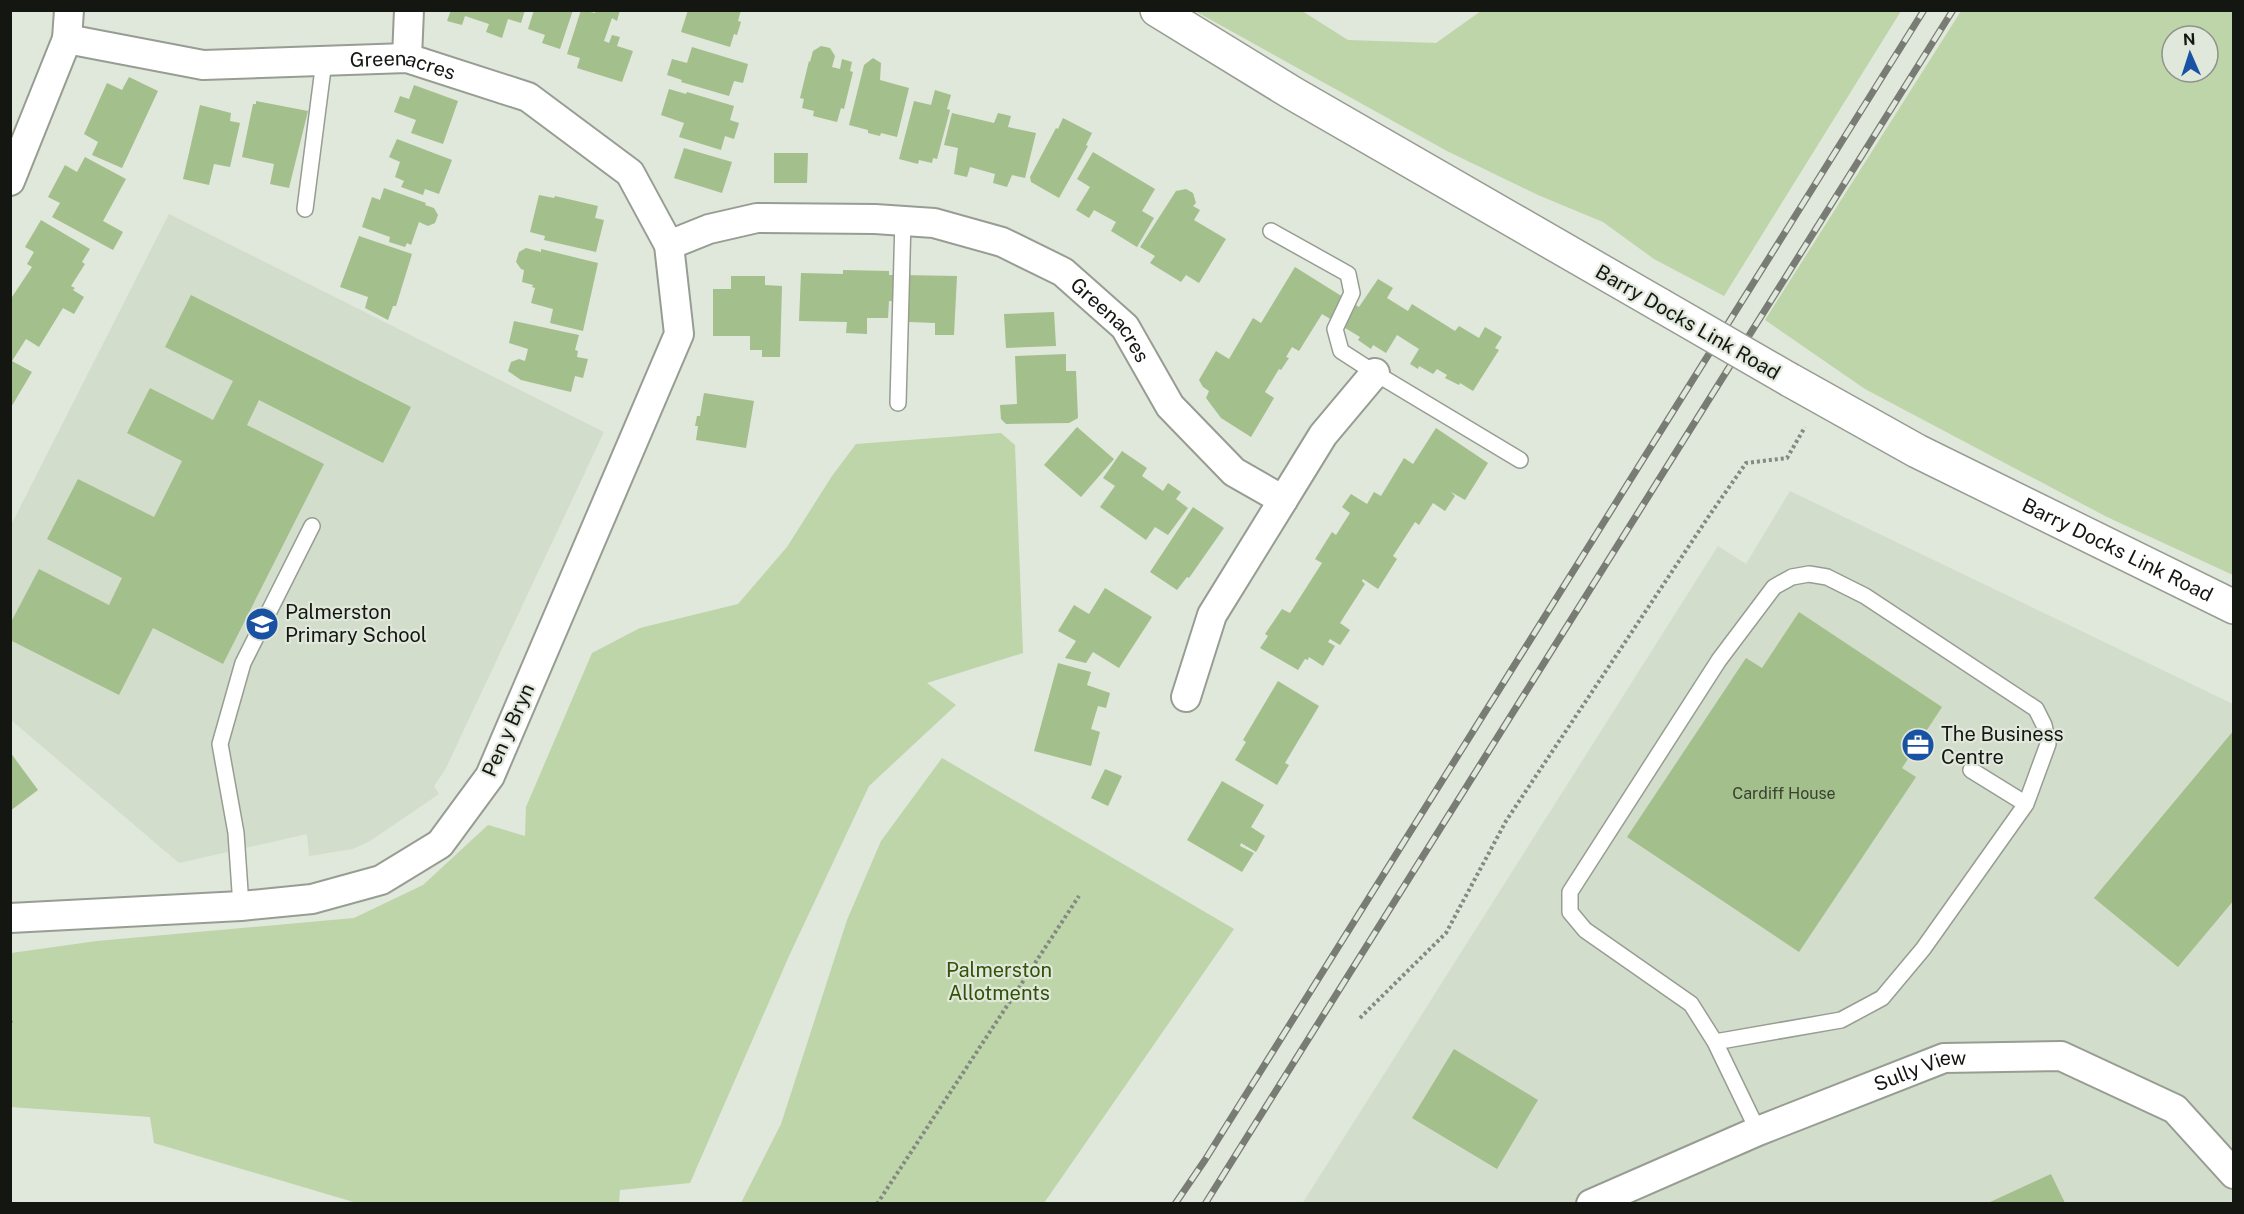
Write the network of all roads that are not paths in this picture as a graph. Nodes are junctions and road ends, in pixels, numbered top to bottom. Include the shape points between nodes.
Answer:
1 (69, 10) edge
2 (409, 10) edge
3 (1157, 10) edge
4 (67, 39) junction
5 (407, 58) junction
6 (324, 61) junction
7 (10, 181) edge
8 (305, 209) dead end
9 (903, 220) junction
10 (1271, 231) dead end
11 (669, 245) junction
12 (680, 334) joint
13 (1375, 374) junction
14 (898, 403) dead end
15 (1520, 460) dead end
16 (1283, 500) junction
17 (312, 526) dead end
18 (2234, 607) edge
19 (1186, 697) dead end
20 (1971, 770) dead end
21 (2026, 804) junction
22 (241, 906) junction
23 (10, 918) edge
24 (1714, 1042) junction
25 (1758, 1131) junction
26 (2234, 1174) edge
27 (1590, 1203) edge

1 - 4 street
2 - 5 street
3 - 18 main road, Barry Docks Link Road, bridge via 1294,94 1821,398 1917,451
4 - 6 street, Greenacres via 203,65
4 - 7 street
5 - 6 street, Greenacres
5 - 11 street, Greenacres via 528,97 630,173
6 - 8 lane
9 - 11 street, Greenacres via 757,218 709,229
9 - 14 lane
9 - 16 street, Greenacres via 934,223 1002,242 1063,272 1125,327 1170,405 1234,472
10 - 13 lane via 1348,274 1352,293 1335,329 1341,351
11 - 12 street, Greenacres
12 - 22 street, Pen y Bryn via 490,776 440,844 381,880 312,899
13 - 15 lane
13 - 16 street via 1323,435
16 - 19 street via 1212,615
17 - 22 lane via 243,663 220,744 236,833
20 - 21 lane
21 - 24 lane via 1923,949 1882,998 1841,1020
21 - 24 lane via 2048,744 2036,709 1865,596 1827,577 1792,576 1774,587 1719,660 1570,892 1570,912 1585,930 1691,1004
22 - 23 street, Pen y Bryn
24 - 25 lane
25 - 26 street, Sully View via 1944,1058 2061,1056 2175,1109
25 - 27 street, Sully View

